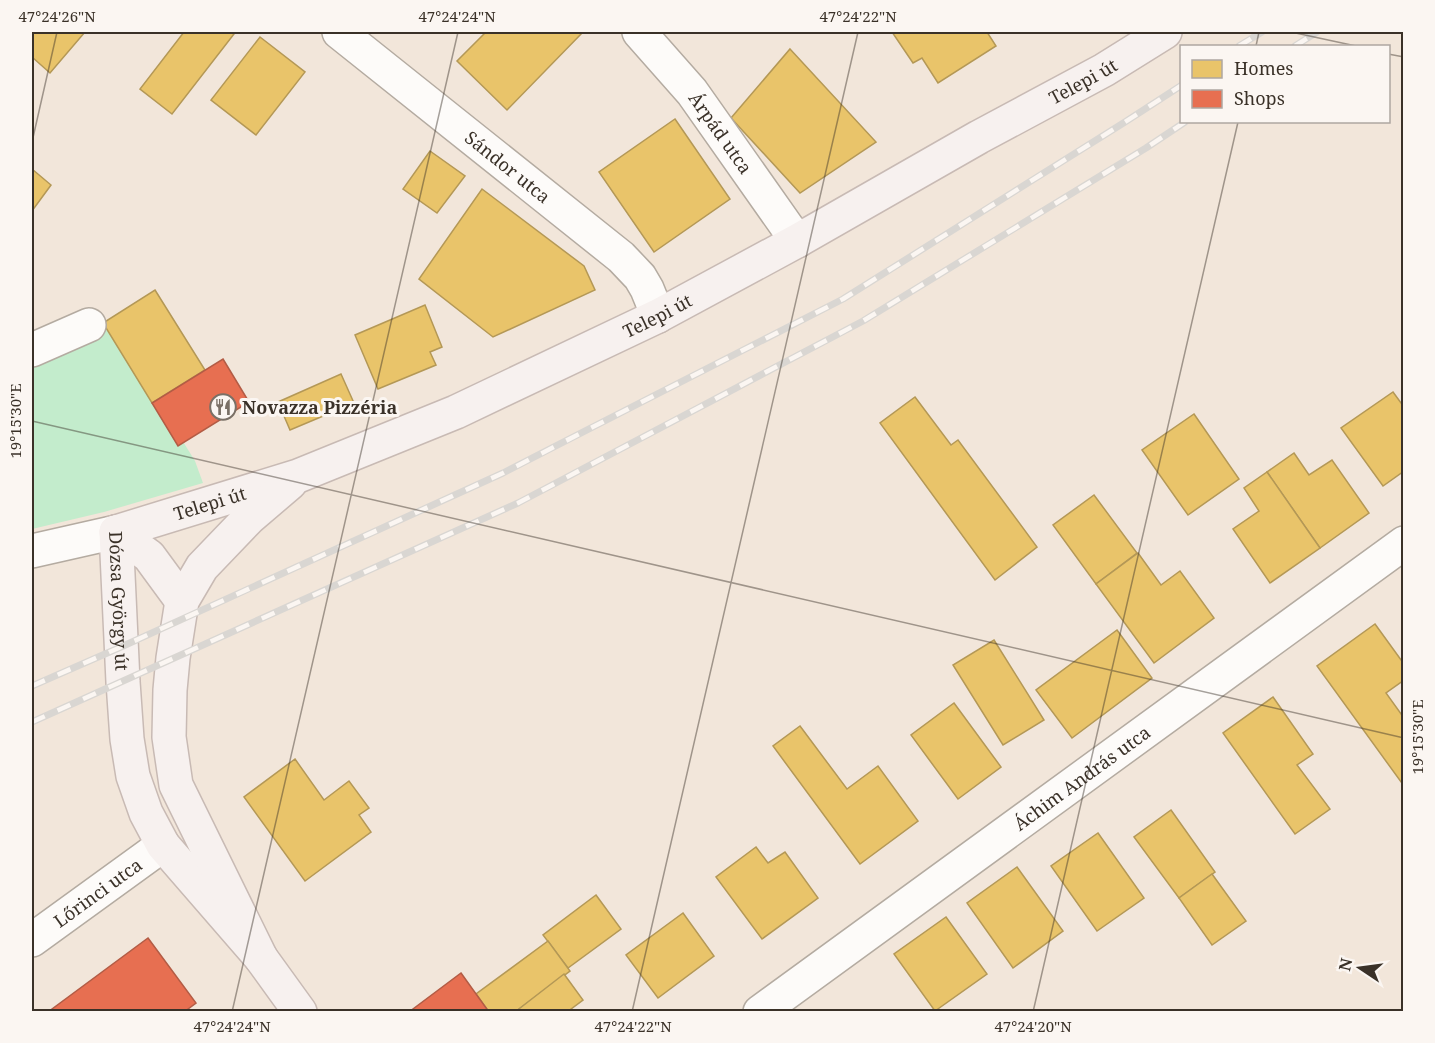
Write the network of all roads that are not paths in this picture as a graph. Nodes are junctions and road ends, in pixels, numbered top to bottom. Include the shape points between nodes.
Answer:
1 (339, 32) edge
2 (639, 32) edge
3 (1165, 32) edge
4 (797, 241) junction
5 (658, 316) junction
6 (89, 325) dead end
7 (32, 350) edge
8 (298, 476) junction
9 (116, 532) junction
10 (1404, 543) edge
11 (32, 551) edge
12 (182, 601) junction
13 (163, 845) junction
14 (32, 940) edge
15 (261, 958) junction
16 (300, 1011) edge
17 (760, 1011) edge

1 - 5 street, Sándor utca via 621,257 640,277
2 - 4 street, Árpád utca via 692,92
3 - 4 main road, Telepi út
4 - 5 main road, Telepi út
5 - 8 main road, Telepi út via 456,412
6 - 7 street
8 - 9 main road, Telepi út
8 - 12 main road via 249,518 202,567
9 - 11 street
9 - 12 main road, Dózsa György út via 149,556
9 - 13 main road, Dózsa György út via 127,739 146,813
10 - 17 street, Áchim András utca
12 - 15 main road, Dózsa György út via 170,690 169,737 176,785
13 - 14 street, Lőrinci utca
13 - 15 main road, Dózsa György út
15 - 16 main road, Dózsa György út

